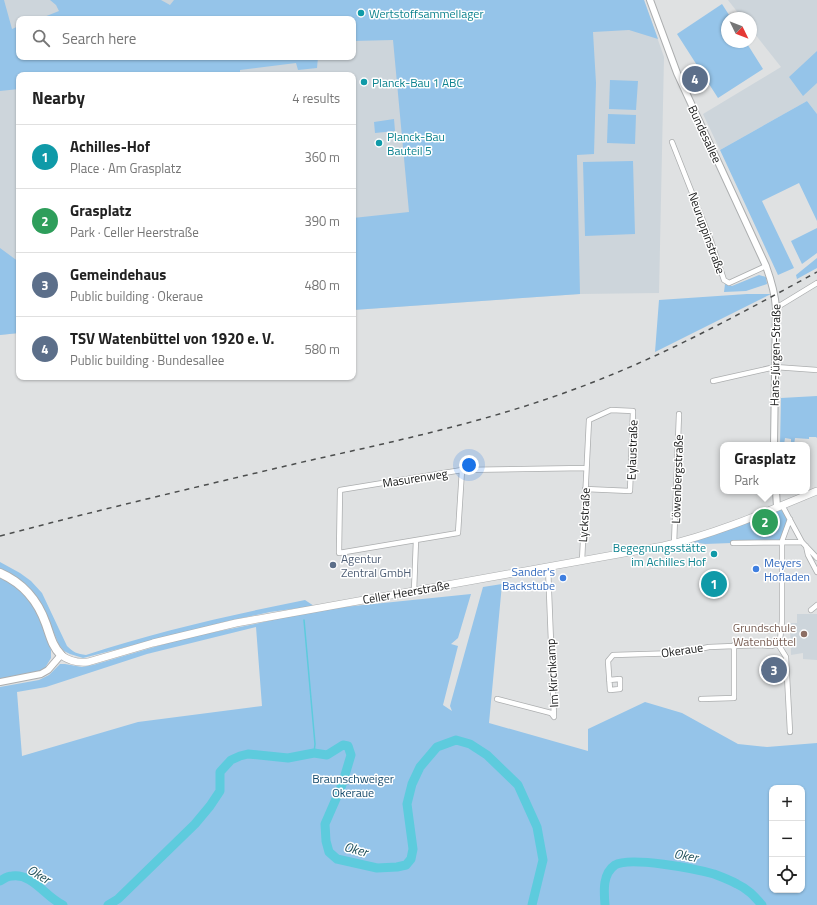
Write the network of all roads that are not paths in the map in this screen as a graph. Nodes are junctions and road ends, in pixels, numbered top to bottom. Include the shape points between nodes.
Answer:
1 (650, 0) edge
2 (672, 142) dead end
3 (766, 266) junction
4 (817, 283) edge
5 (776, 308) junction
6 (775, 367) junction
7 (817, 370) edge
8 (713, 381) dead end
9 (679, 414) dead end
10 (774, 442) edge
11 (586, 468) junction
12 (462, 470) junction
13 (585, 489) junction
14 (777, 494) edge
15 (810, 494) edge
16 (780, 506) junction
17 (790, 519) junction
18 (416, 540) junction
19 (782, 541) junction
20 (733, 543) dead end
21 (804, 543) junction
22 (674, 544) junction
23 (817, 558) edge
24 (582, 561) junction
25 (548, 567) junction
26 (817, 572) edge
27 (0, 573) edge
28 (414, 591) junction
29 (817, 605) edge
30 (811, 610) dead end
31 (778, 644) junction
32 (734, 645) junction
33 (61, 655) junction
34 (609, 680) dead end
35 (0, 682) edge
36 (700, 699) dead end
37 (497, 700) dead end
38 (790, 732) dead end

1 - 3 main road, Bundesallee via 677,73
2 - 3 street, Neuruppinstraße via 724,280 729,283
3 - 5 main road, Hans-Jürgen-Straße via 774,290
4 - 5 street
5 - 6 main road, Hans-Jürgen-Straße
6 - 7 street
6 - 8 street
6 - 10 main road, Hans-Jürgen-Straße
9 - 22 street, Löwenbergstraße
11 - 12 street, Masurenweg
11 - 13 street, Lyckstraße
11 - 13 street, Eylaustraße via 589,420 611,410 633,411 630,491
12 - 18 street via 458,533
12 - 18 street, Masurenweg via 340,490 339,554
13 - 24 street, Lyckstraße
14 - 16 main road
15 - 16 main road, Celler Heerstraße
16 - 17 street
16 - 22 main road, Celler Heerstraße via 726,528
17 - 19 street
17 - 21 street
18 - 28 street
19 - 20 street
19 - 21 street
19 - 31 street via 782,621
21 - 23 street
21 - 26 street
22 - 24 main road, Celler Heerstraße
24 - 25 main road, Celler Heerstraße
25 - 28 main road, Celler Heerstraße
25 - 37 street, Im Kirchkamp via 554,718 550,713
27 - 33 highway via 11,578 35,601 53,645
28 - 33 main road, Celler Heerstraße via 209,629 88,662 72,661
29 - 30 street
31 - 32 street, Okeraue
31 - 38 street via 786,657
32 - 34 street, Okeraue via 680,653 613,655 608,661
32 - 36 street via 734,698
33 - 35 main road via 41,674

